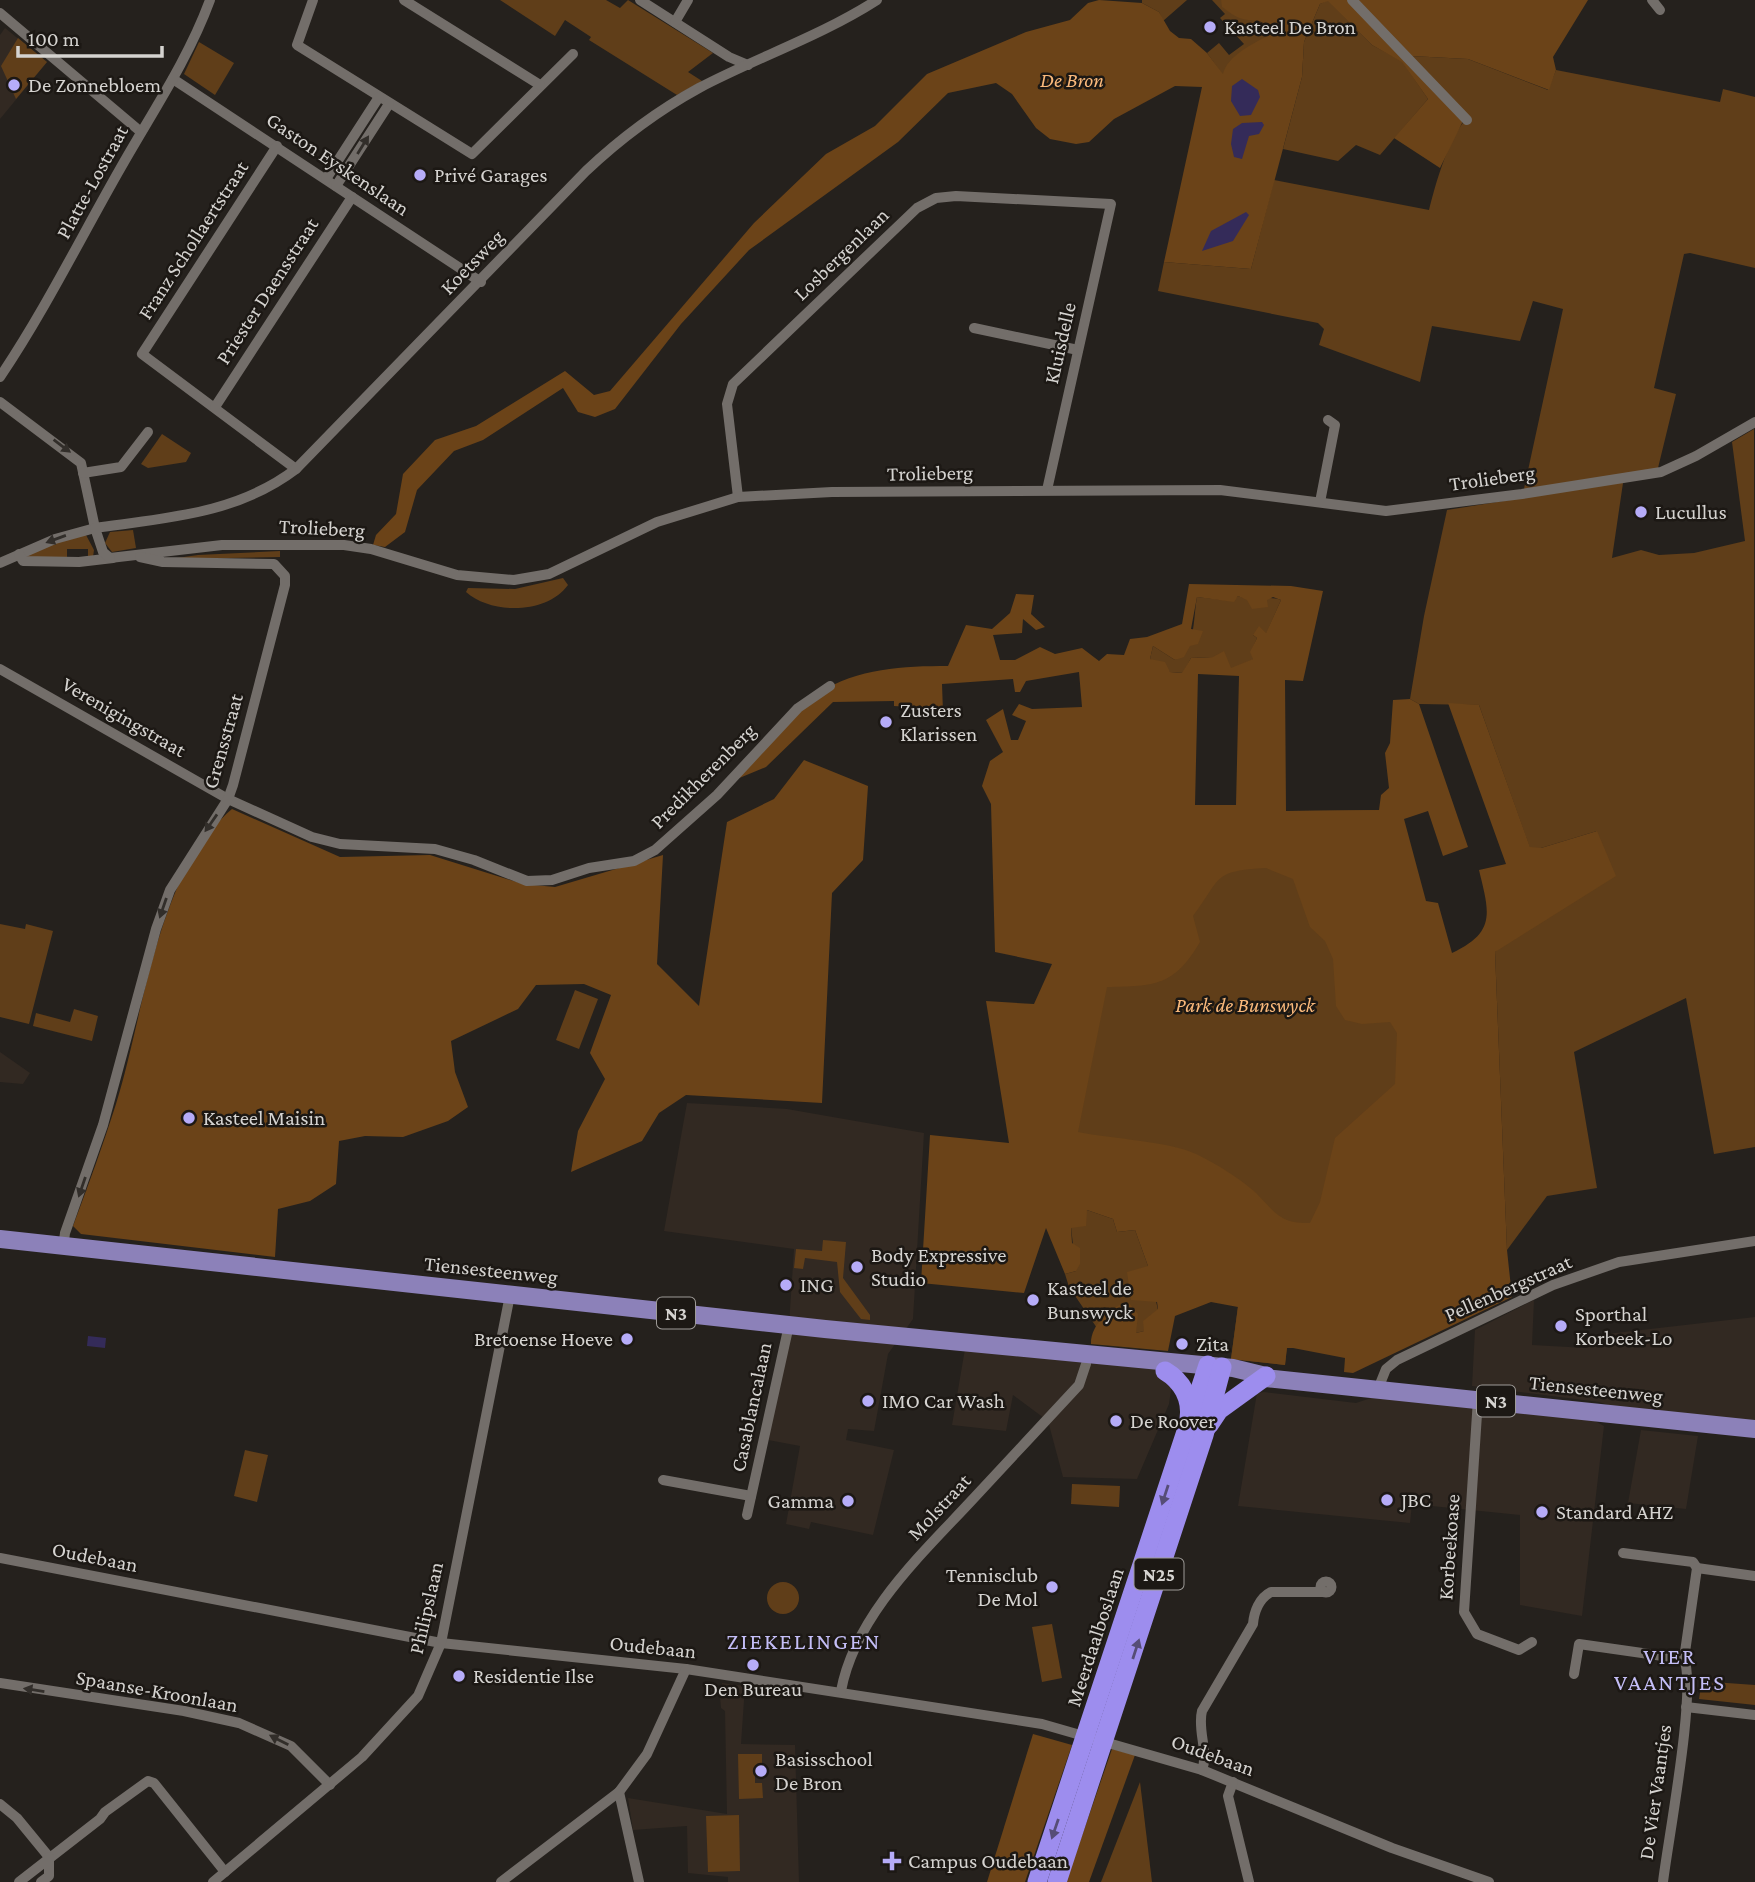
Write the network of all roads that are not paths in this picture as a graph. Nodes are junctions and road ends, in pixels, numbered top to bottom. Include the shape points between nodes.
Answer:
1 (210, 0) edge
2 (313, 0) edge
3 (404, 0) edge
4 (640, 0) edge
5 (688, 0) edge
6 (877, 0) edge
7 (1352, 0) edge
8 (1651, 0) edge
9 (1660, 10) dead end
10 (0, 13) edge
11 (674, 22) junction
12 (573, 54) dead end
13 (748, 65) junction
14 (173, 79) junction
15 (540, 85) junction
16 (379, 97) junction
17 (389, 104) junction
18 (1467, 120) dead end
19 (141, 132) junction
20 (276, 146) junction
21 (326, 179) junction
22 (336, 186) junction
23 (352, 197) junction
24 (1111, 204) joint
25 (481, 282) junction
26 (974, 328) dead end
27 (1078, 350) junction
28 (0, 377) edge
29 (0, 401) edge
30 (215, 407) junction
31 (1328, 420) dead end
32 (1755, 422) edge
33 (148, 432) dead end
34 (296, 468) junction
35 (83, 473) junction
36 (1047, 490) junction
37 (738, 497) junction
38 (1320, 502) junction
39 (95, 528) junction
40 (19, 554) junction
41 (110, 558) junction
42 (0, 563) edge
43 (0, 669) edge
44 (830, 685) dead end
45 (228, 799) junction
46 (0, 1239) edge
47 (1755, 1241) edge
48 (63, 1248) junction
49 (510, 1295) junction
50 (789, 1325) junction
51 (978, 1345) junction
52 (1086, 1364) junction
53 (1165, 1371) junction
54 (1214, 1371) junction
55 (1266, 1376) junction
56 (1378, 1389) junction
57 (1478, 1399) junction
58 (1755, 1429) edge
59 (1196, 1433) junction
60 (663, 1480) dead end
61 (751, 1496) junction
62 (747, 1515) dead end
63 (1623, 1553) dead end
64 (0, 1558) edge
65 (1697, 1568) junction
66 (1755, 1576) edge
67 (1325, 1592) dead end
68 (1532, 1642) dead end
69 (441, 1643) junction
70 (1684, 1659) junction
71 (686, 1669) junction
72 (1574, 1674) dead end
73 (0, 1683) edge
74 (841, 1691) junction
75 (1686, 1707) junction
76 (1105, 1710) junction
77 (1755, 1715) edge
78 (1202, 1770) junction
79 (1233, 1782) junction
80 (330, 1785) junction
81 (619, 1792) junction
82 (0, 1804) edge
83 (49, 1857) junction
84 (225, 1872) junction
85 (19, 1882) edge
86 (41, 1882) edge
87 (213, 1882) edge
88 (501, 1882) edge
89 (639, 1882) edge
90 (1037, 1882) edge
91 (1057, 1882) edge
92 (1249, 1882) edge
93 (1489, 1882) edge
94 (1662, 1882) edge

1 - 14 street, Platte-Lostraat
2 - 16 street via 297,45
3 - 15 street
4 - 11 street
5 - 11 street
6 - 13 street, Koetsweg
7 - 18 street
8 - 9 street
10 - 19 street
11 - 13 street
12 - 15 street
13 - 25 street, Koetsweg via 697,89 634,129 586,171
14 - 19 street, Platte-Lostraat
14 - 20 street, Gaston Eyskenslaan
15 - 17 street via 472,154
16 - 17 street
16 - 21 street
22 -> 17 street
19 - 28 street, Platte-Lostraat via 40,318
20 - 21 street, Gaston Eyskenslaan
20 - 30 street, Franz Schollaertstraat via 142,354
21 - 22 street, Gaston Eyskenslaan
22 - 23 street, Gaston Eyskenslaan
23 - 25 street, Gaston Eyskenslaan
23 - 30 street, Priester Daensstraat
24 - 27 street, Kluisdelle
24 - 37 street, Losbergenlaan via 956,196 936,198 917,208 733,384 727,404
25 - 34 street, Koetsweg
26 - 27 street
27 - 36 street, Kluisdelle
29 -> 35 street via 74,455
30 - 34 street
31 - 38 street via 1335,425
32 - 38 street, Trolieberg via 1696,456 1647,475 1386,511
33 - 35 street via 121,467
34 - 39 street, Koetsweg via 263,492 227,507
35 - 39 street
36 - 37 street, Trolieberg
36 - 38 street, Trolieberg via 1220,490
37 - 41 street, Trolieberg via 657,522 549,573 514,579 457,575 344,545 222,545
39 -> 40 street, Koetsweg
39 - 41 street via 103,552
40 - 41 street, Grensstraat via 23,561
40 - 42 street, Koetsweg
41 - 45 street, Grensstraat via 267,563 285,576
43 - 45 street, Verenigingstraat
44 - 45 street, Predikherenberg via 798,708 717,795 655,850 634,861 552,880 527,881 435,849 340,844 312,837
45 -> 48 street, Grensstraat via 170,890
46 - 48 main road, Tiensesteenweg / N3
47 - 56 street, Pellenbergstraat via 1619,1262 1553,1284 1397,1360 1386,1368
48 - 49 main road, Tiensesteenweg / N3
49 - 50 main road, Tiensesteenweg / N3
49 - 69 street, Philipslaan
50 - 51 main road, Tiensesteenweg / N3
50 - 61 street, Casablancalaan
51 - 52 main road, Tiensesteenweg / N3 via 1024,1358
51 - 54 main road, Tiensesteenweg / N3
52 - 53 main road, Tiensesteenweg / N3
52 - 74 street, Molstraat via 1079,1385 924,1552 882,1605 848,1660
53 - 54 main road, Tiensesteenweg / N3
53 - 59 highway via 1179,1382
54 - 55 main road, Tiensesteenweg / N3
54 - 59 highway, Meerdaalboslaan / N25
55 - 56 main road, Tiensesteenweg / N3
55 - 59 highway
56 - 57 main road, Tiensesteenweg / N3
57 - 58 main road, Tiensesteenweg / N3
57 - 68 street, Korbeekoase via 1464,1612 1477,1634 1519,1650
59 - 76 highway, Meerdaalboslaan / N25
60 - 61 street, Casablancalaan
61 - 62 street, Casablancalaan
63 - 65 street via 1693,1562
64 - 69 street, Oudebaan
65 - 66 street
65 - 70 street, De Vier Vaantjes
67 - 78 street via 1265,1595 1202,1711
69 - 71 street, Oudebaan
69 - 80 street, Philipslaan via 418,1696
70 - 72 street via 1579,1644
70 - 75 street, De Vier Vaantjes via 1689,1670
71 - 74 street, Oudebaan
71 - 81 street via 648,1754
80 -> 73 street, Spaanse-Kroonlaan via 291,1746 239,1723
74 - 78 street, Oudebaan via 1042,1724
75 - 77 street, De Vier Vaantjes
75 - 94 street, De Vier Vaantjes
76 -> 90 highway, Meerdaalboslaan / N25 via 1073,1775
76 - 91 highway, Meerdaalboslaan / N25 via 1092,1780
78 - 79 street, Oudebaan
79 - 92 street via 1228,1796
79 - 93 street, Oudebaan via 1424,1861
80 - 84 street, Philipslaan
81 - 88 street
81 - 89 street
82 - 83 street
83 - 84 street via 148,1781 155,1783
83 - 85 street
83 - 86 street via 49,1876
84 - 87 street, Philipslaan

